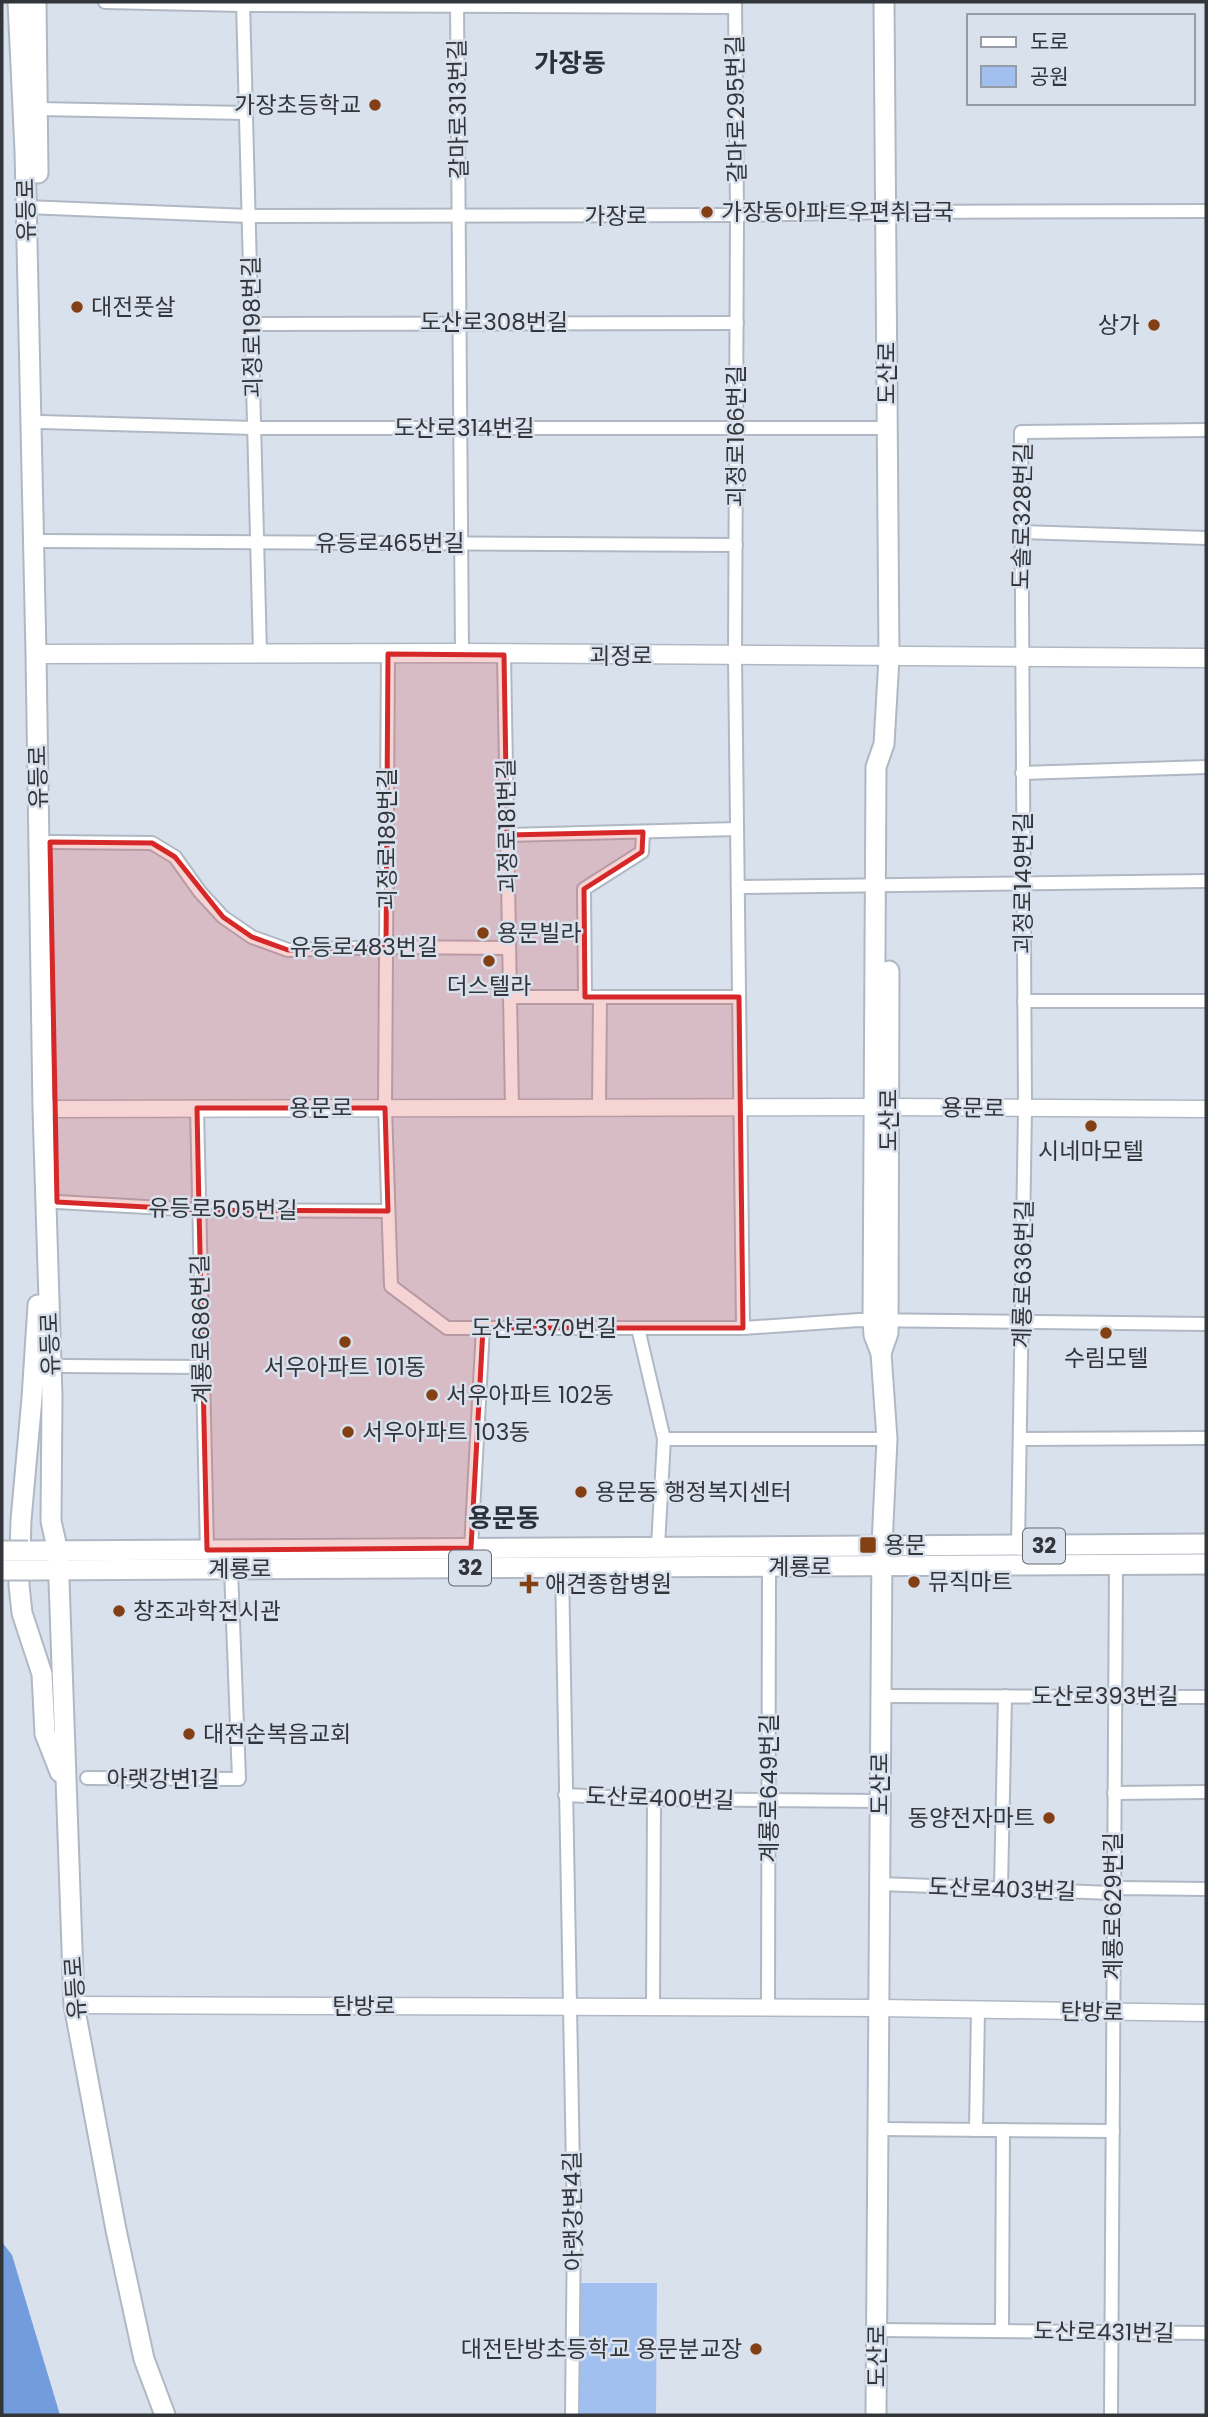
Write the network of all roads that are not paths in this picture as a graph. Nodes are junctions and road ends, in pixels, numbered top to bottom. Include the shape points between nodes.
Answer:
1 (18, 2) edge
2 (36, 2) edge
3 (105, 2) edge
4 (884, 2) edge
5 (243, 4) edge
6 (457, 4) edge
7 (735, 4) edge
8 (38, 109) junction
9 (246, 113) junction
10 (32, 207) junction
11 (1206, 211) edge
12 (887, 212) junction
13 (737, 215) junction
14 (249, 216) junction
15 (460, 216) junction
16 (461, 322) junction
17 (737, 323) junction
18 (252, 324) junction
19 (41, 422) junction
20 (254, 428) junction
21 (461, 428) junction
22 (736, 428) junction
23 (887, 428) junction
24 (1206, 430) edge
25 (1021, 532) junction
26 (1206, 538) edge
27 (44, 541) junction
28 (257, 543) junction
29 (462, 544) junction
30 (736, 545) junction
31 (260, 652) junction
32 (462, 653) junction
33 (42, 654) junction
34 (388, 654) junction
35 (504, 655) junction
36 (735, 656) junction
37 (1021, 657) junction
38 (889, 658) junction
39 (1206, 659) edge
40 (1206, 767) edge
41 (1022, 773) junction
42 (737, 830) junction
43 (643, 832) junction
44 (507, 835) junction
45 (51, 842) junction
46 (1206, 881) edge
47 (1023, 884) junction
48 (883, 885) junction
49 (738, 887) junction
50 (386, 947) junction
51 (509, 948) junction
52 (510, 997) junction
53 (585, 997) junction
54 (600, 997) junction
55 (739, 997) junction
56 (1024, 1001) junction
57 (1206, 1002) edge
58 (882, 1107) junction
59 (50, 1108) junction
60 (197, 1108) junction
61 (385, 1108) junction
62 (512, 1108) junction
63 (599, 1108) junction
64 (740, 1108) junction
65 (1025, 1109) junction
66 (1206, 1109) edge
67 (57, 1202) junction
68 (199, 1210) junction
69 (388, 1211) junction
70 (48, 1267) junction
71 (881, 1321) junction
72 (1022, 1323) junction
73 (1206, 1324) edge
74 (482, 1328) junction
75 (638, 1328) junction
76 (743, 1328) junction
77 (62, 1367) junction
78 (202, 1367) junction
79 (1021, 1438) junction
80 (1206, 1438) edge
81 (664, 1439) junction
82 (887, 1439) junction
83 (1206, 1544) edge
84 (882, 1545) junction
85 (657, 1546) junction
86 (1018, 1546) junction
87 (471, 1548) junction
88 (207, 1550) junction
89 (2, 1551) edge
90 (29, 1560) junction
91 (58, 1561) junction
92 (1116, 1564) junction
93 (1206, 1564) edge
94 (882, 1566) junction
95 (769, 1567) junction
96 (562, 1568) junction
97 (231, 1569) junction
98 (2, 1570) edge
99 (881, 1696) junction
100 (1004, 1696) junction
101 (1117, 1696) junction
102 (1206, 1697) edge
103 (87, 1778) dead end
104 (66, 1785) junction
105 (1206, 1792) edge
106 (1114, 1793) junction
107 (565, 1795) junction
108 (654, 1799) junction
109 (769, 1800) junction
110 (880, 1801) junction
111 (880, 1884) junction
112 (1001, 1888) junction
113 (1206, 1889) edge
114 (1112, 1893) junction
115 (74, 2005) junction
116 (569, 2007) junction
117 (653, 2008) junction
118 (768, 2008) junction
119 (879, 2008) junction
120 (978, 2010) junction
121 (1113, 2012) junction
122 (1206, 2013) edge
123 (878, 2129) junction
124 (976, 2130) junction
125 (1003, 2130) junction
126 (1113, 2131) junction
127 (877, 2330) junction
128 (1002, 2331) junction
129 (1112, 2332) junction
130 (1206, 2333) edge
131 (165, 2415) edge
132 (572, 2415) edge
133 (876, 2415) edge
134 (1111, 2415) edge

1 - 10 main road, 유등로
2 - 8 main road, 유등로
3 - 5 street
4 - 12 main road, 도산로
5 - 6 street
5 - 9 street, 괴정로198번길
6 - 7 street
6 - 15 street, 갈마로313번길
7 - 13 street, 갈마로295번길
8 - 9 street
8 - 10 main road, 유등로
9 - 14 street, 괴정로198번길
10 - 14 street, 가장로
10 - 19 main road, 유등로
10 - 33 main road, 유등로
11 - 12 street, 가장로
12 - 13 street, 가장로
12 - 23 main road, 도산로
13 - 15 street, 가장로
13 - 17 street, 괴정로166번길
14 - 15 street, 가장로
14 - 18 street, 괴정로198번길
15 - 16 street, 갈마로313번길
16 - 17 street, 도산로308번길
16 - 18 street, 도산로308번길
16 - 21 street, 갈마로313번길
17 - 22 street, 괴정로166번길
18 - 20 street, 괴정로198번길
19 - 20 street, 도산로314번길
19 - 27 main road, 유등로
20 - 21 street, 도산로314번길
20 - 28 street, 괴정로198번길
21 - 22 street, 도산로314번길
21 - 29 street, 갈마로313번길
22 - 23 street, 도산로314번길
22 - 30 street, 괴정로166번길
23 - 38 main road, 도산로
24 - 25 street, 도솔로328번길 via 1021,432
25 - 26 street
25 - 37 street, 도솔로328번길
27 - 28 street, 유등로465번길
27 - 33 main road, 유등로
28 - 29 street, 유등로465번길
28 - 31 street, 괴정로198번길
29 - 30 street, 유등로465번길
29 - 32 street, 갈마로313번길
30 - 36 street, 괴정로166번길
31 - 33 main road, 괴정로
31 - 34 main road, 괴정로
32 - 34 main road, 괴정로
32 - 35 main road, 괴정로
33 - 45 main road, 유등로
33 - 59 main road, 유등로
34 - 50 street, 괴정로189번길
35 - 36 main road, 괴정로
35 - 44 street, 괴정로181번길
36 - 38 main road, 괴정로
36 - 42 street, 괴정로166번길
37 - 38 main road, 괴정로
37 - 39 main road, 괴정로
37 - 41 street, 괴정로149번길
38 - 48 main road, 도산로 via 884,744 876,767
40 - 41 street
41 - 47 street, 괴정로149번길
42 - 43 street
42 - 49 street, 괴정로166번길
43 - 44 street
43 - 53 street via 642,852 584,889
44 - 51 street, 괴정로181번길
45 - 50 street, 유등로483번길 via 152,844 175,856 223,917 252,937 288,950
45 - 59 main road, 유등로 via 54,1087
46 - 47 street
47 - 48 street
47 - 56 street, 괴정로149번길
48 - 49 street
48 - 58 main road, 도산로
49 - 55 street, 괴정로166번길
50 - 51 street, 유등로483번길
50 - 61 street, 괴정로189번길
51 - 52 street, 괴정로181번길
52 - 53 street
52 - 62 street, 괴정로181번길
53 - 54 street
54 - 55 street
54 - 63 street
55 - 64 street, 괴정로166번길
56 - 57 street
56 - 65 street, 괴정로149번길
58 - 64 street, 용문로
58 - 65 street, 용문로
58 - 71 main road, 도산로
59 - 60 street, 용문로
59 - 67 main road, 유등로
59 - 70 main road, 유등로
60 - 61 street, 용문로
60 - 68 street, 계룡로686번길
61 - 62 street, 용문로
61 - 69 street, 도산로370번길
62 - 63 street, 용문로
63 - 64 street, 용문로
64 - 76 street
65 - 66 street, 용문로
65 - 72 street, 계룡로636번길
67 - 68 street, 유등로505번길
67 - 77 main road, 유등로
68 - 69 street, 유등로505번길
68 - 78 street, 계룡로686번길
69 - 74 street, 도산로370번길 via 391,1286 447,1328
70 - 91 main road, 유등로 via 51,1521
70 - 104 main road via 38,1304 19,1585 22,1613 42,1674 45,1734
71 - 72 street, 도산로370번길
71 - 76 street, 도산로370번길
71 - 82 main road, 도산로 via 874,1335 881,1353
72 - 73 street, 도산로370번길
72 - 79 street, 계룡로636번길
74 - 75 street, 도산로370번길
74 - 87 street
75 - 76 street, 도산로370번길
75 - 81 street
77 - 78 street, 유등로
77 - 91 main road, 유등로 via 65,1516
78 - 88 street, 계룡로686번길
79 - 80 street
79 - 86 street, 계룡로636번길
81 - 82 street
81 - 85 street
82 - 84 main road, 도산로
83 - 86 main road, 계룡로 / 32
84 - 85 main road, 계룡로 / 32
84 - 86 main road, 계룡로 / 32
84 - 94 main road, 도산로
85 - 87 main road, 계룡로 / 32
87 - 88 main road, 계룡로 / 32
88 - 91 main road, 계룡로 / 32
89 - 90 main road, 계룡로 / 32, bridge
90 - 91 main road, 계룡로 / 32
90 - 98 main road, 계룡로 / 32, bridge
91 - 97 main road, 계룡로 / 32
91 - 104 main road, 유등로
92 - 93 main road, 계룡로 / 32
92 - 94 main road, 계룡로 / 32
92 - 101 street, 계룡로629번길
94 - 95 main road, 계룡로 / 32
94 - 99 main road, 도산로
95 - 96 main road, 계룡로 / 32
95 - 109 street, 계룡로649번길
96 - 97 main road, 계룡로 / 32
96 - 107 street
97 - 103 street, 아랫강변1길 via 239,1779
99 - 100 street, 도산로393번길
99 - 110 main road, 도산로
100 - 101 street, 도산로393번길
100 - 112 street, 도산로393번길
101 - 102 street, 도산로393번길
101 - 106 street, 계룡로629번길
104 - 115 main road, 유등로
105 - 106 street
106 - 114 street, 계룡로629번길
107 - 108 street, 도산로400번길
107 - 116 street
108 - 109 street, 도산로400번길
108 - 117 street
109 - 110 street, 도산로400번길
109 - 118 street, 계룡로649번길
110 - 111 main road, 도산로
111 - 112 street, 도산로403번길
111 - 119 main road, 도산로
112 - 114 street, 도산로403번길
113 - 114 street, 도산로403번길 via 1120,1888
114 - 121 street, 계룡로629번길
115 - 116 street, 탄방로
115 - 131 main road, 유등로 via 136,2320
116 - 117 street, 탄방로
116 - 132 street, 아랫강변4길
117 - 118 street, 탄방로
118 - 119 street, 탄방로
119 - 120 street, 탄방로
119 - 123 main road, 도산로
120 - 121 street, 탄방로
120 - 124 street
121 - 122 street, 탄방로
121 - 126 street, 계룡로629번길
123 - 124 street
123 - 127 main road, 도산로
124 - 125 street
125 - 126 street
125 - 128 street, 도산로431번길
126 - 129 street, 계룡로629번길
127 - 128 street, 도산로431번길
127 - 133 main road, 도산로
128 - 129 street, 도산로431번길
129 - 130 street, 도산로431번길
129 - 134 street, 계룡로629번길

